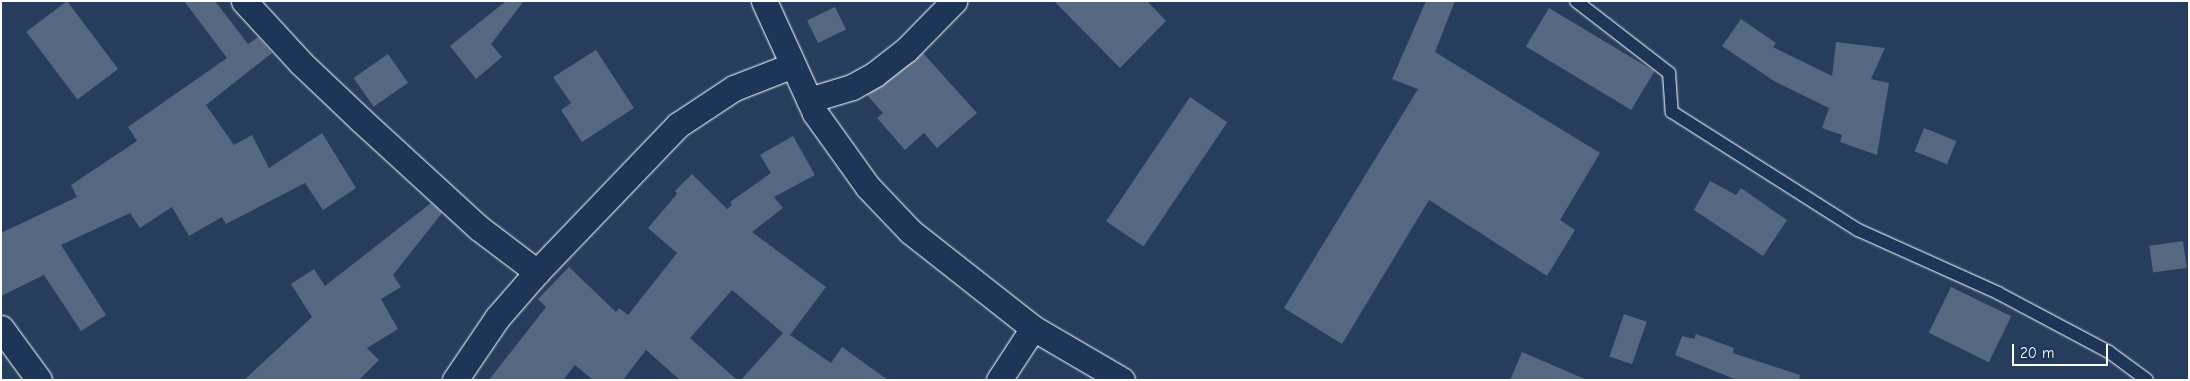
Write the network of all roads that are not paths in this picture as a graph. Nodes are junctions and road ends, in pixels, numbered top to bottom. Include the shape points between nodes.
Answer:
1 (244, 1) edge
2 (764, 1) edge
3 (954, 1) edge
4 (1576, 1) edge
5 (793, 65) junction
6 (809, 100) junction
7 (537, 272) junction
8 (1, 328) edge
9 (1033, 328) junction
10 (39, 380) edge
11 (455, 380) edge
12 (999, 380) edge
13 (1122, 380) edge
14 (2146, 380) edge

1 - 7 street via 301,63 361,120 479,228
2 - 5 street
3 - 6 street via 906,50 876,74 852,87
4 - 14 lane via 1669,73 1672,112 1858,230 1998,293 2109,352
5 - 6 street
5 - 7 street via 734,88 678,125
6 - 9 street via 868,187 912,232
7 - 11 street via 497,318
8 - 10 street
9 - 12 street
9 - 13 street

